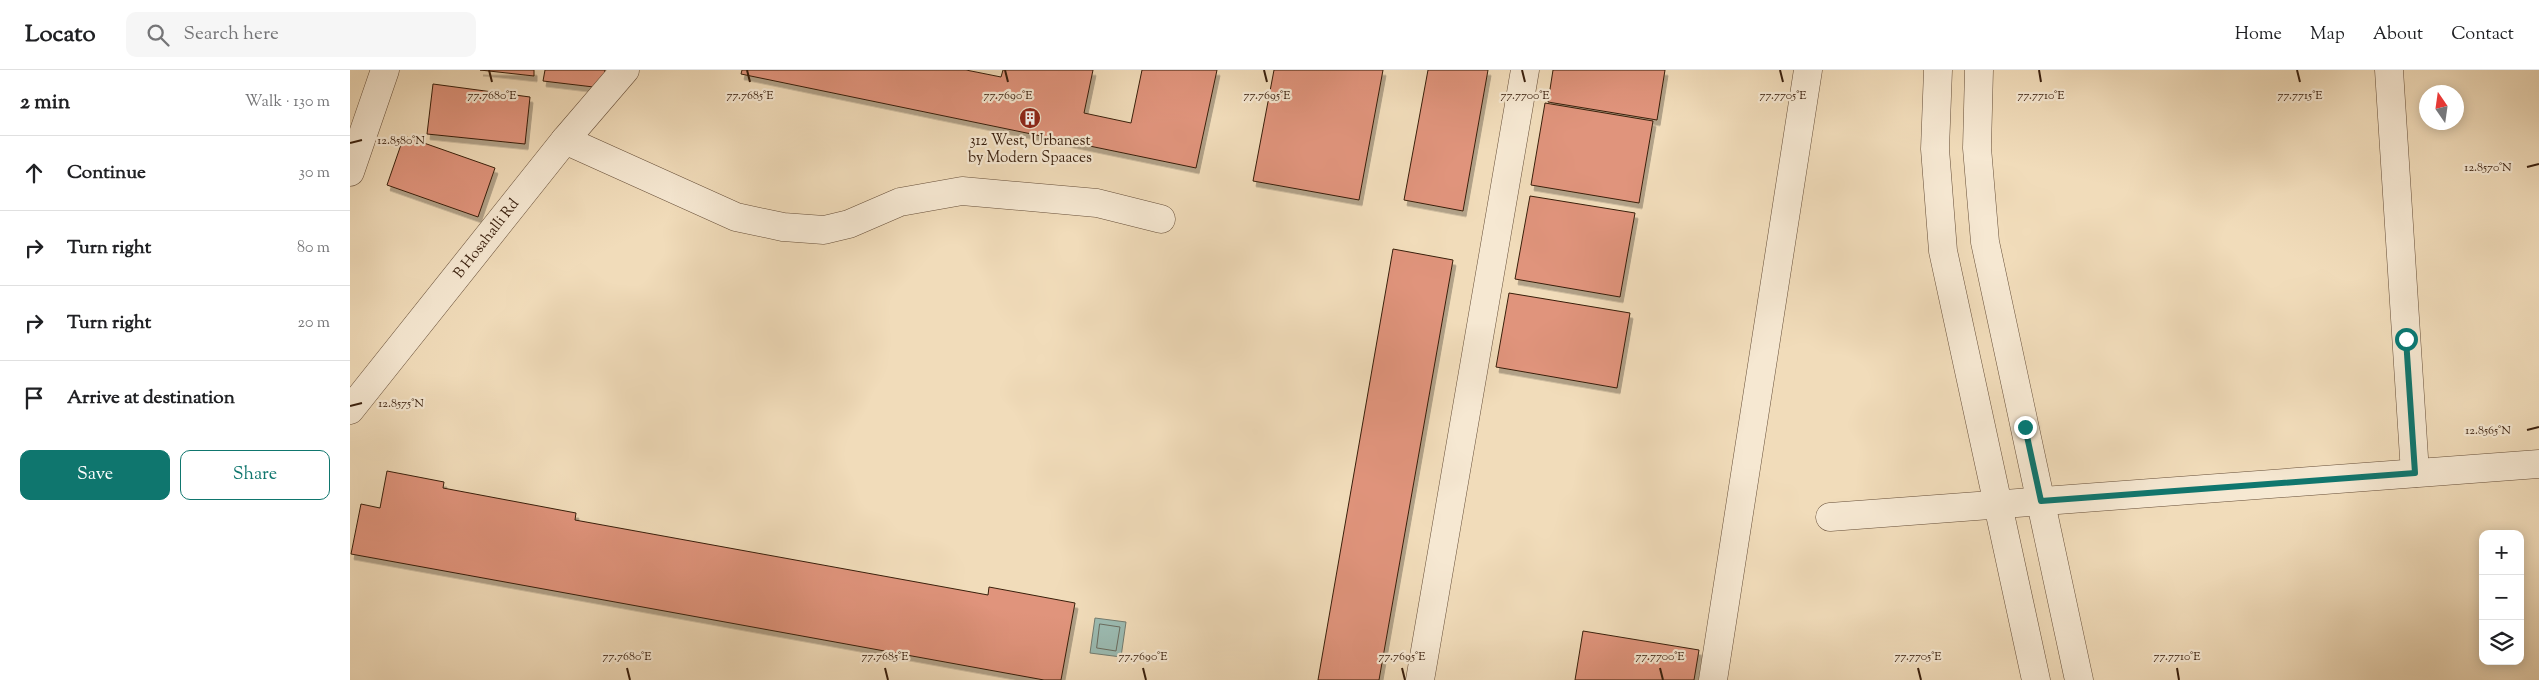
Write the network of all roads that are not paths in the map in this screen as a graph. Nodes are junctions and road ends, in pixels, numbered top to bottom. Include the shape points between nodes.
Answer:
1 (385, 70) edge
2 (625, 70) edge
3 (1526, 70) edge
4 (1808, 70) edge
5 (1938, 70) edge
6 (1979, 70) edge
7 (2389, 70) edge
8 (565, 140) junction
9 (350, 172) edge
10 (1161, 219) dead end
11 (350, 410) edge
12 (2539, 464) edge
13 (2415, 473) junction
14 (2041, 501) junction
15 (1999, 505) junction
16 (1830, 517) dead end
17 (1420, 680) edge
18 (1713, 680) edge
19 (2036, 680) edge
20 (2079, 680) edge

1 - 9 street
2 - 8 street, B Hosahalli Rd
3 - 17 street
4 - 18 street
5 - 15 street via 1935,149 1943,251
6 - 14 street via 1977,148 1985,242
7 - 13 street
8 - 10 street via 736,217 783,227 824,230 849,224 900,202 962,191 1096,203
8 - 11 street, B Hosahalli Rd
12 - 13 street
13 - 14 street
14 - 15 street
14 - 20 street
15 - 16 street
15 - 19 street

